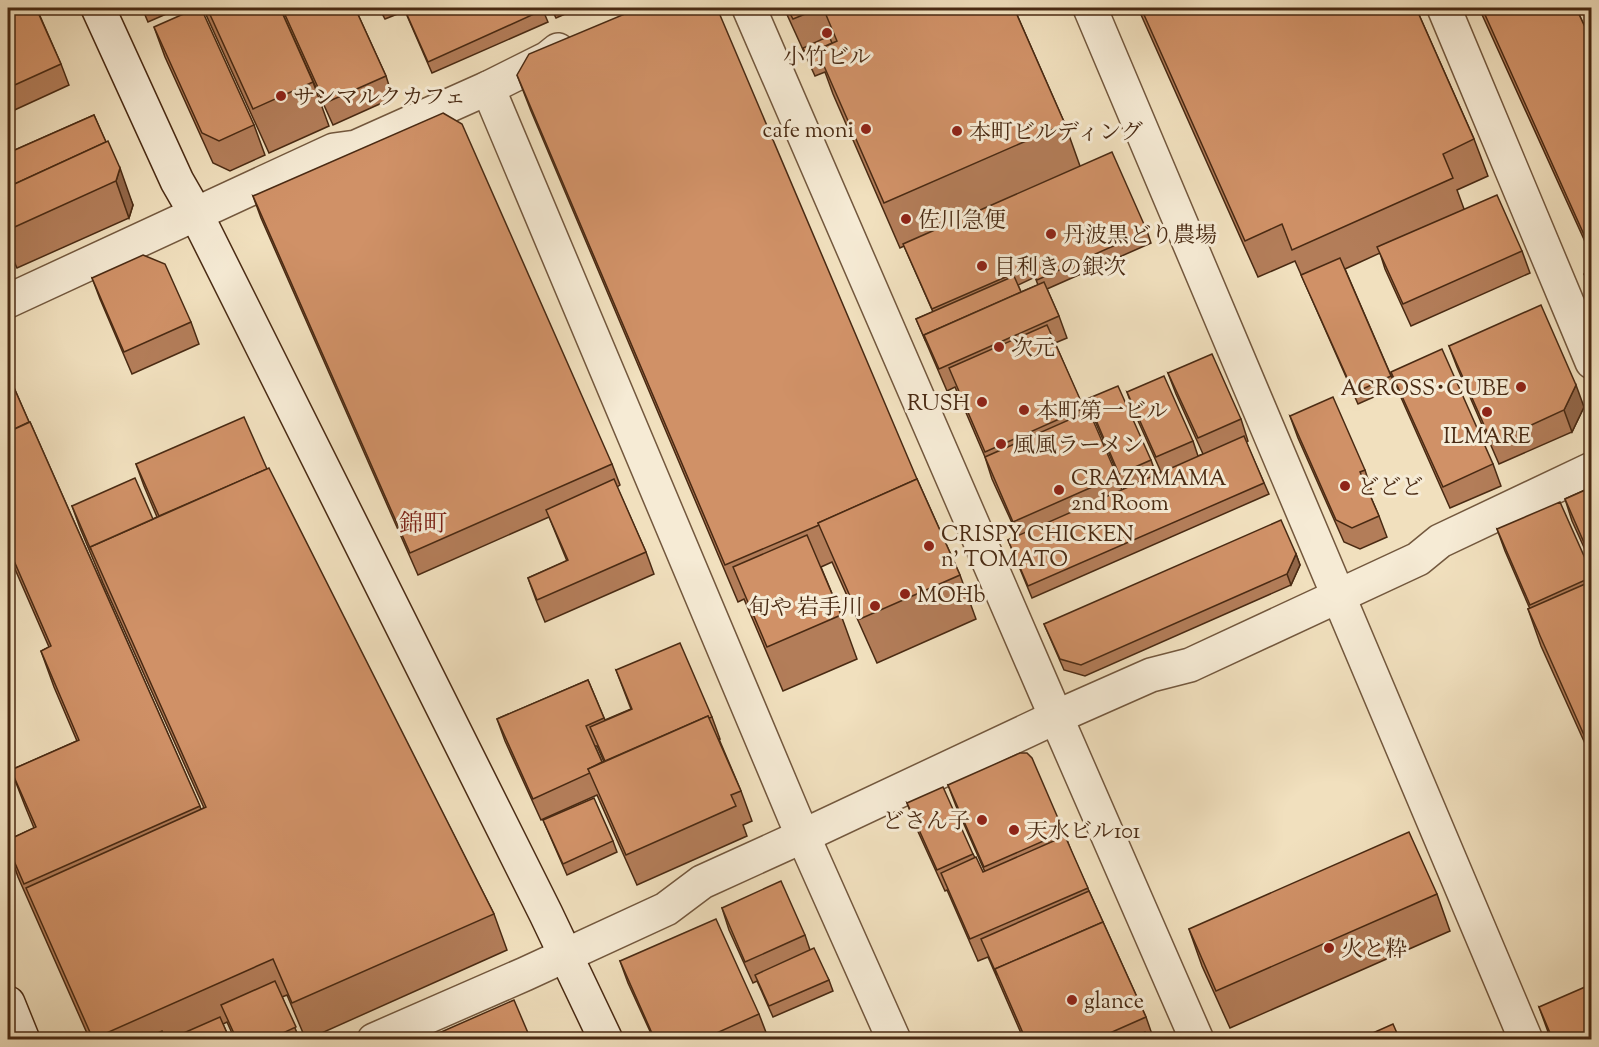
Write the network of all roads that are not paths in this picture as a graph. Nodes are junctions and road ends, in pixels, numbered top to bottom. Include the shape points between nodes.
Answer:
1 (98, 8) edge
2 (749, 8) edge
3 (1090, 8) edge
4 (1444, 8) edge
5 (585, 34) edge
6 (488, 88) junction
7 (196, 214) junction
8 (8, 301) edge
9 (1592, 362) edge
10 (1592, 469) edge
11 (1338, 596) junction
12 (1056, 717) junction
13 (804, 836) junction
14 (566, 955) junction
15 (8, 1003) edge
16 (23, 1040) edge
17 (374, 1040) edge
18 (606, 1040) edge
19 (894, 1040) edge
20 (1197, 1040) edge
21 (1526, 1040) edge

1 - 7 street
2 - 12 street
3 - 11 street
4 - 9 street
5 - 6 street
6 - 7 street via 356,147 334,150
6 - 13 street
7 - 8 street
7 - 14 street
10 - 11 street via 1440,541 1418,559
11 - 12 street via 1190,665 1151,675
11 - 21 street
12 - 13 street
12 - 20 street
13 - 14 street via 702,882 666,909
13 - 19 street
14 - 17 street
14 - 18 street
15 - 16 street

